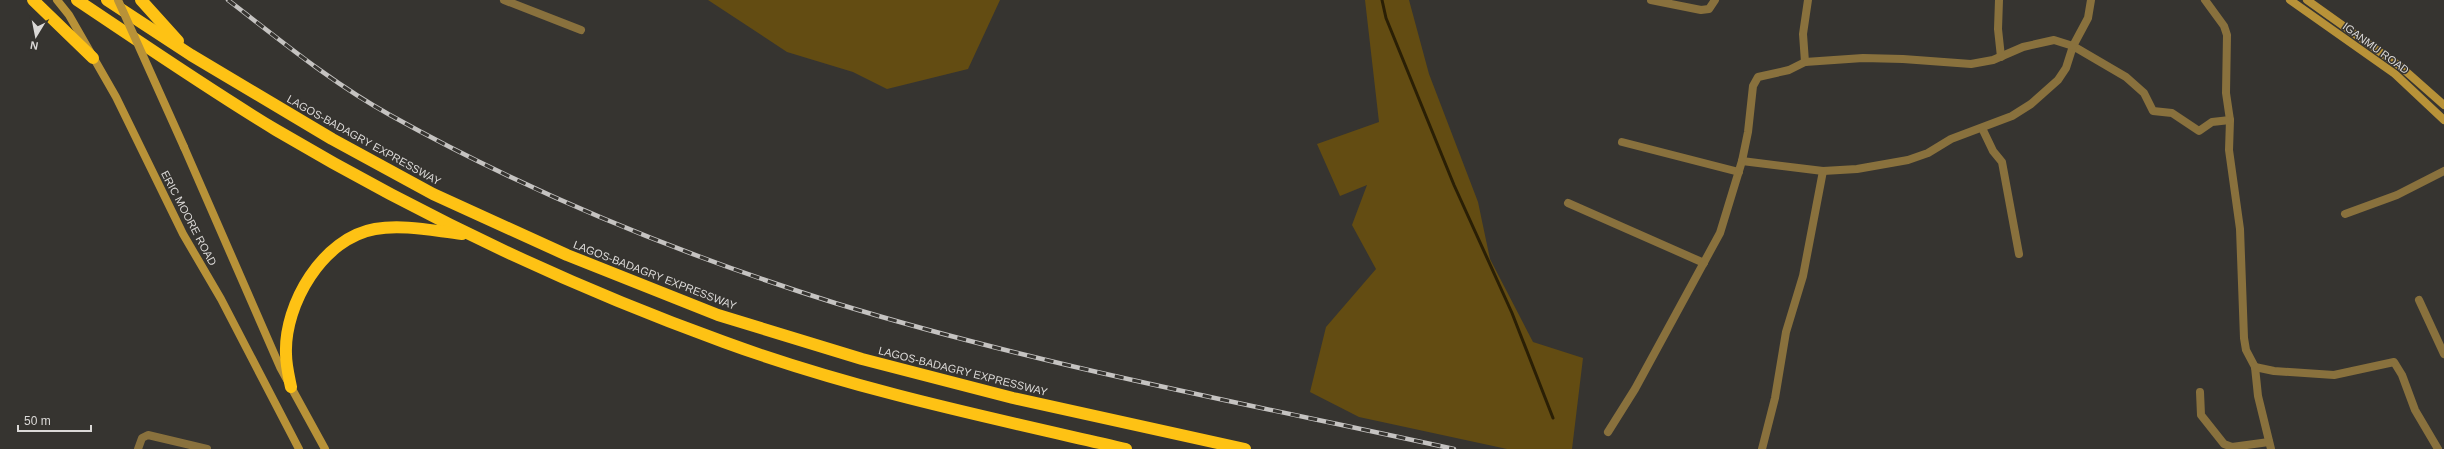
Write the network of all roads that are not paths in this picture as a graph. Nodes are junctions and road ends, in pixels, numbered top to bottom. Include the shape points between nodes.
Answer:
1 (33, 0) edge
2 (57, 0) edge
3 (77, 0) edge
4 (107, 0) edge
5 (118, 0) edge
6 (141, 0) edge
7 (504, 0) edge
8 (1651, 0) edge
9 (1715, 0) edge
10 (1808, 0) edge
11 (1999, 0) edge
12 (2091, 0) edge
13 (2205, 0) edge
14 (2290, 0) edge
15 (2311, 1) edge
16 (581, 30) dead end
17 (2073, 46) junction
18 (191, 55) junction
19 (2001, 57) junction
20 (93, 58) junction
21 (1805, 62) junction
22 (2444, 105) edge
23 (2230, 120) junction
24 (2444, 120) edge
25 (1982, 128) junction
26 (1622, 142) dead end
27 (1742, 161) junction
28 (1822, 171) junction
29 (2444, 171) edge
30 (1739, 172) junction
31 (1568, 202) dead end
32 (2345, 214) dead end
33 (469, 235) junction
34 (2019, 254) dead end
35 (1704, 263) junction
36 (2419, 300) dead end
37 (2444, 354) edge
38 (2256, 367) junction
39 (291, 387) junction
40 (2200, 392) dead end
41 (1608, 432) dead end
42 (2270, 445) edge
43 (138, 449) edge
44 (207, 449) edge
45 (300, 449) edge
46 (325, 449) edge
47 (1126, 449) edge
48 (1245, 449) edge
49 (1762, 449) edge
50 (2438, 449) edge

1 - 20 highway
2 - 20 street, ERIC MOORE ROAD via 69,15
3 - 33 highway via 276,130
4 - 18 highway, LAGOS-BADAGRY EXPRESSWAY
5 - 39 street, ERIC MOORE ROAD, bridge
6 - 18 highway
7 - 16 street
8 - 9 street via 1701,10 1709,9
10 - 21 street via 1803,34
11 - 19 street via 1998,29
12 - 17 street via 2088,18
13 - 23 street via 2224,26 2227,35 2226,93
14 - 24 street, IGANMU ROAD via 2395,74
15 - 22 street, IGANMU ROAD via 2401,67
17 - 19 street via 2054,40 2023,47
17 - 23 street via 2126,77 2144,93 2153,111 2172,113 2199,131 2212,122
17 - 25 street via 2066,68 2047,90 2012,116
18 - 48 highway, LAGOS-BADAGRY EXPRESSWAY via 332,139 433,194 560,252 718,315 862,359 1014,398
19 - 21 street via 1971,64 1903,58
20 - 45 street, ERIC MOORE ROAD via 116,96 183,234 221,299
21 - 27 street via 1789,70 1758,77 1753,86
23 - 38 street via 2230,150 2240,229 2244,338 2246,350
25 - 28 street via 1951,140 1928,154 1908,160 1857,169
25 - 34 street via 1993,151 2002,162
26 - 30 street
27 - 28 street
27 - 30 street
28 - 49 street via 1803,276 1786,332 1775,398
29 - 32 street via 2397,195
30 - 35 street via 1720,233
31 - 35 street
33 - 39 highway via 399,226 373,229 346,241 328,254 311,273 294,305 286,354
33 - 47 highway via 725,343 875,390
35 - 41 street via 1635,389
36 - 37 street
38 - 42 street via 2258,396
38 - 50 street via 2274,371 2334,375 2394,362 2402,375 2415,410
39 - 46 street, ERIC MOORE ROAD
40 - 42 street via 2201,415 2224,444 2232,447
43 - 44 street via 142,438 148,435

